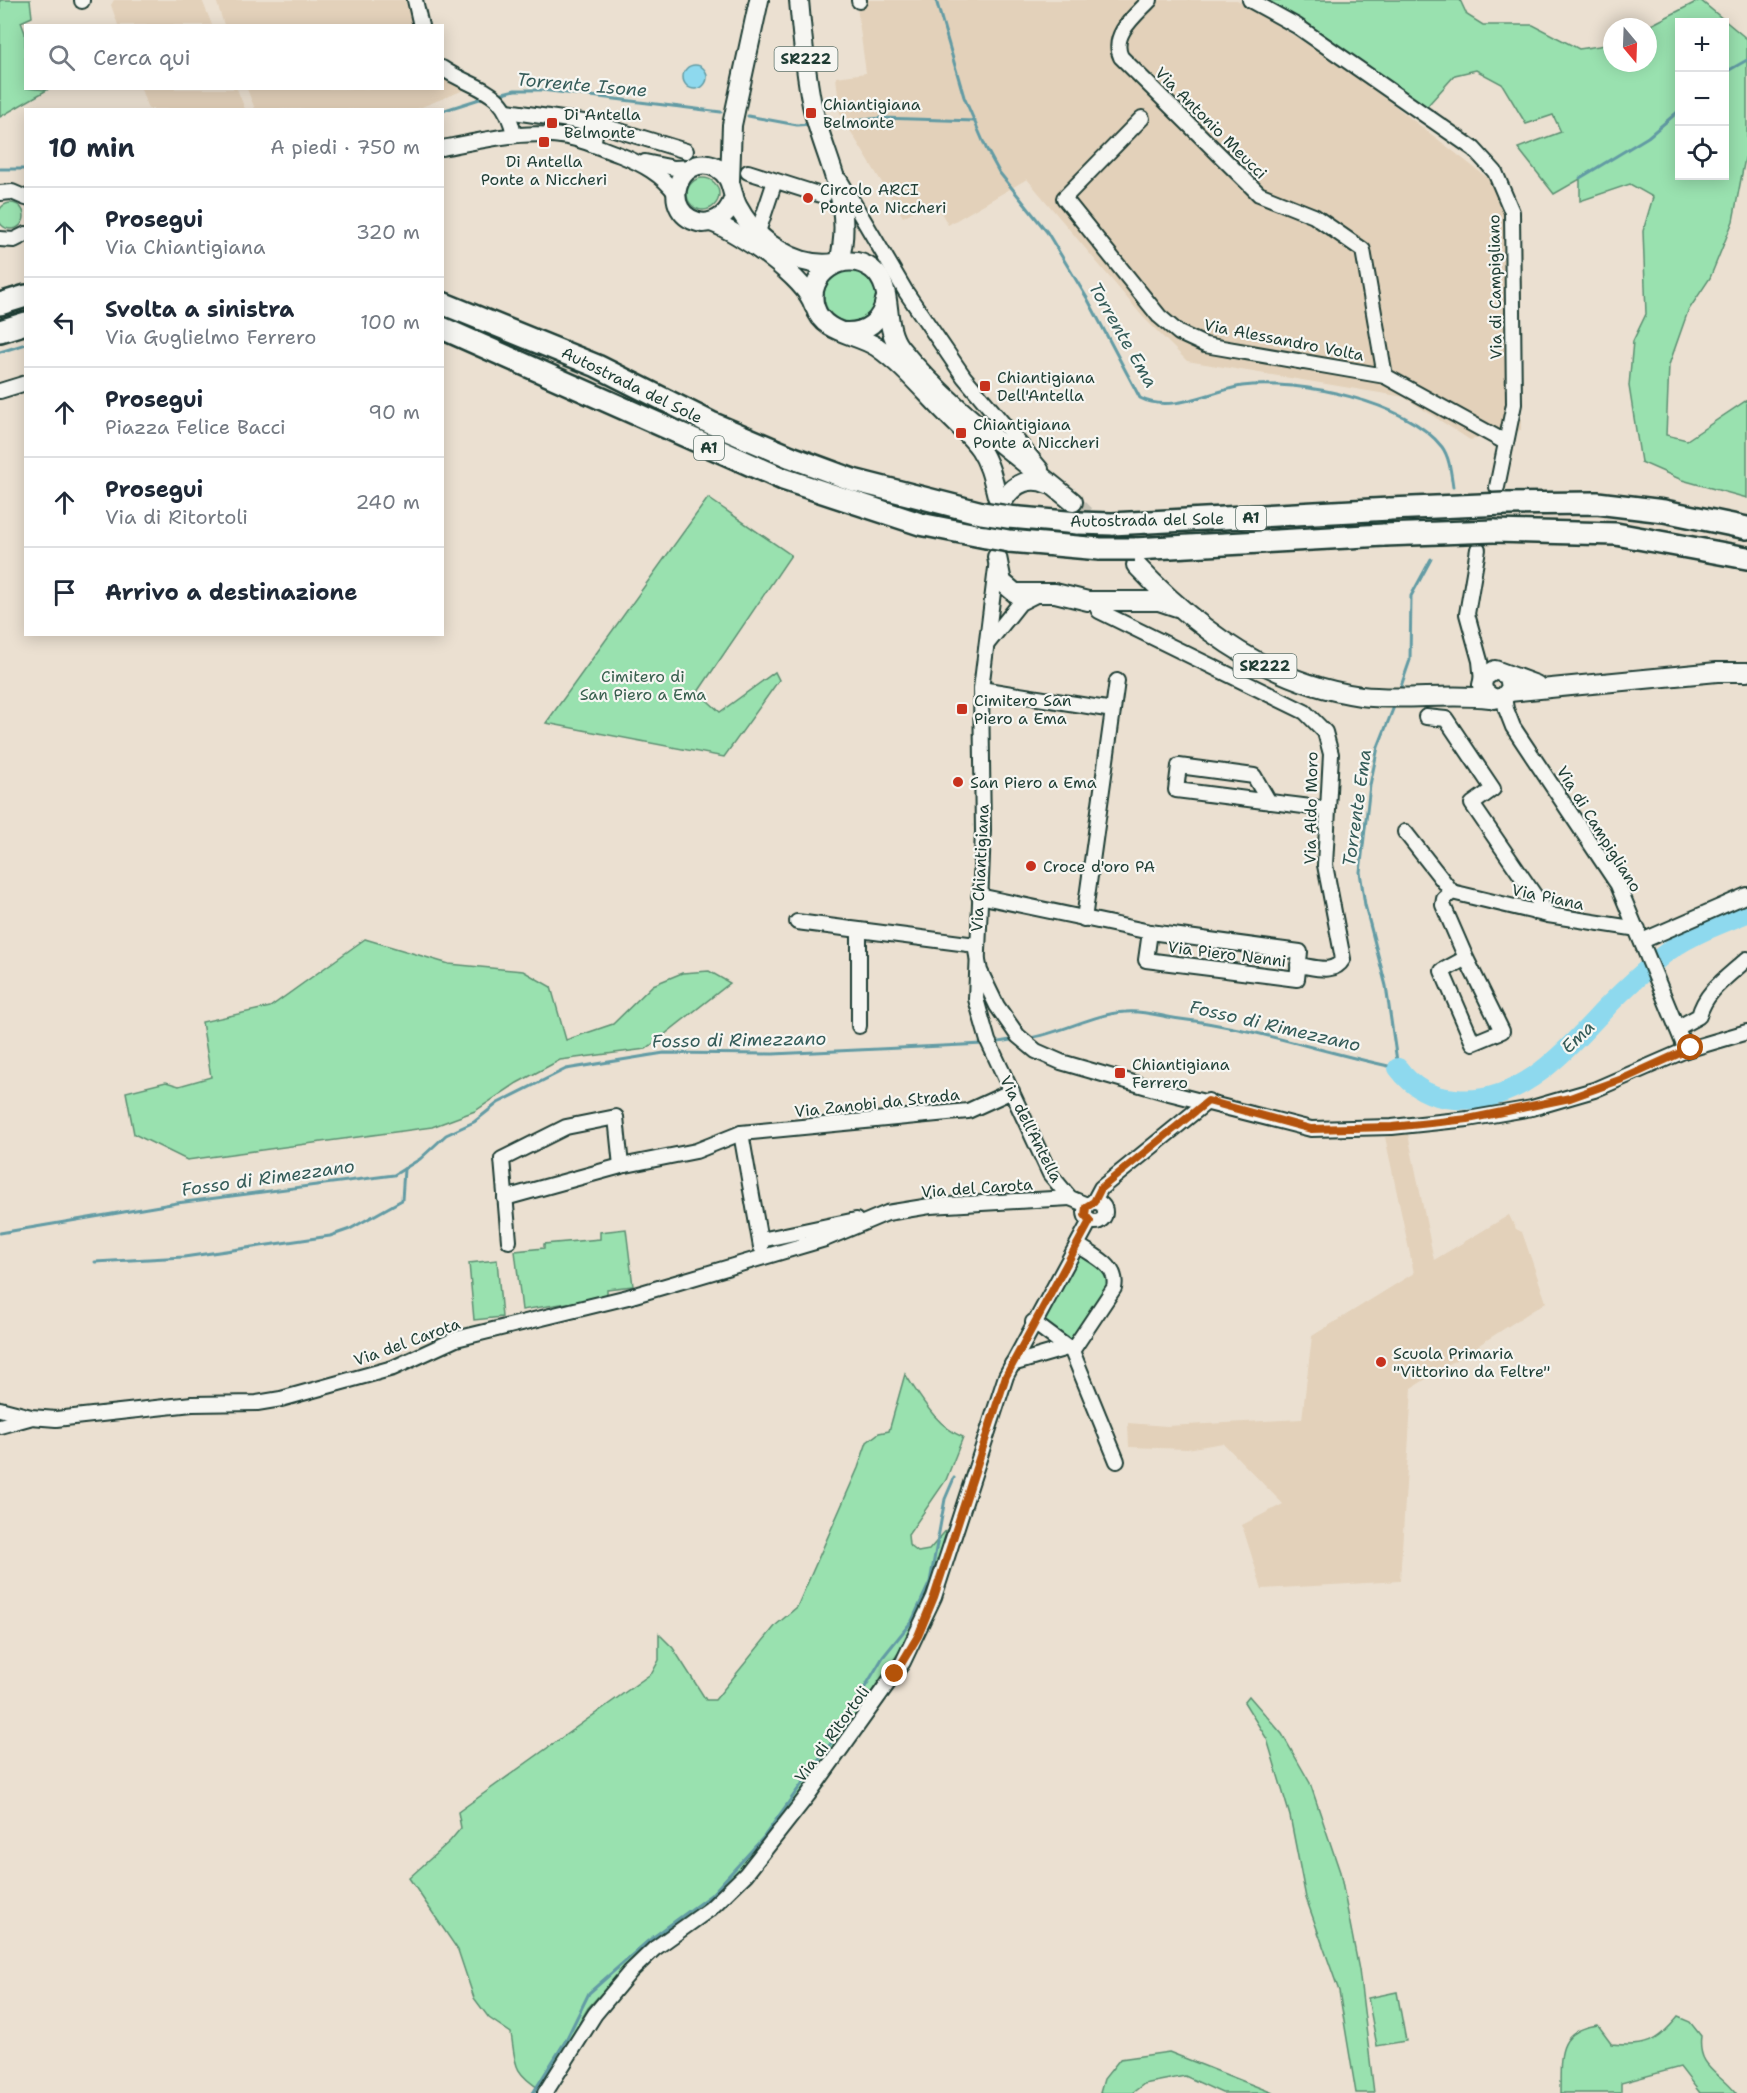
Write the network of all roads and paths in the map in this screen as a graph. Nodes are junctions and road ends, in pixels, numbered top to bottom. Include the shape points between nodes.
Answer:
1 (415, 0) edge
2 (759, 0) edge
3 (799, 0) edge
4 (1150, 0) edge
5 (1250, 0) edge
6 (421, 24) edge
7 (444, 69) edge
8 (507, 111) junction
9 (1142, 118) dead end
10 (597, 124) junction
11 (732, 125) junction
12 (514, 135) junction
13 (593, 145) junction
14 (444, 148) edge
15 (686, 151) dead end
16 (626, 158) junction
17 (832, 165) junction
18 (696, 166) junction
19 (748, 172) dead end
20 (775, 181) junction
21 (732, 188) junction
22 (0, 193) edge
23 (676, 194) junction
24 (824, 196) dead end
25 (24, 197) edge
26 (845, 220) junction
27 (711, 222) junction
28 (758, 232) junction
29 (24, 235) edge
30 (2, 241) edge
31 (838, 262) junction
32 (866, 265) junction
33 (883, 285) junction
34 (906, 292) junction
35 (24, 297) edge
36 (0, 304) edge
37 (444, 304) edge
38 (815, 308) junction
39 (24, 324) edge
40 (444, 329) edge
41 (0, 331) edge
42 (845, 332) junction
43 (1385, 376) junction
44 (24, 384) edge
45 (0, 391) edge
46 (1505, 442) junction
47 (1055, 487) junction
48 (1500, 496) junction
49 (1072, 502) tunnel mouth
50 (1003, 504) junction
51 (1747, 528) edge
52 (1003, 549) junction
53 (1478, 549) dead end
54 (1747, 558) edge
55 (1135, 560) junction
56 (1041, 593) junction
57 (1103, 601) junction
58 (1181, 609) junction
59 (986, 647) junction
60 (1747, 672) edge
61 (1688, 676) junction
62 (1747, 679) edge
63 (1117, 681) dead end
64 (1494, 682) junction
65 (981, 689) junction
66 (1113, 711) junction
67 (1426, 717) dead end
68 (1269, 802) junction
69 (1327, 809) junction
70 (1405, 832) dead end
71 (1452, 892) junction
72 (1747, 895) edge
73 (979, 896) junction
74 (1548, 915) junction
75 (1084, 919) junction
76 (797, 922) dead end
77 (859, 932) junction
78 (1150, 932) junction
79 (1642, 941) junction
80 (976, 948) junction
81 (1466, 958) junction
82 (1747, 959) edge
83 (1298, 965) junction
84 (859, 1026) dead end
85 (1677, 1028) junction
86 (1747, 1032) edge
87 (990, 1044) joint
88 (1686, 1050) junction
89 (1012, 1091) junction
90 (1208, 1101) junction
91 (741, 1133) junction
92 (621, 1166) junction
93 (505, 1198) junction
94 (1070, 1198) junction
95 (1091, 1203) junction
96 (887, 1213) junction
97 (761, 1240) junction
98 (509, 1241) dead end
99 (1078, 1245) junction
100 (760, 1258) junction
101 (1033, 1322) junction
102 (1069, 1349) junction
103 (1012, 1364) junction
104 (0, 1409) edge
105 (31, 1417) junction
106 (0, 1426) edge
107 (1117, 1461) dead end
108 (545, 2093) edge

1 - 6 street
2 - 11 main road
3 - 17 main road, SR222 via 815,117
4 - 43 street, Via Antonio Meucci via 1119,38 1117,49 1121,57 1259,194 1314,216 1363,250
5 - 46 street, Via di Campigliano via 1297,26 1474,149 1495,172 1512,212 1514,404
7 - 8 street via 492,94
8 - 10 street
8 - 12 street
9 - 43 street, Via Alessandro Volta via 1064,198 1159,316 1179,333 1205,345
10 - 13 street
10 - 15 street
11 - 18 main road via 719,147
11 - 21 main road
12 - 13 street via 543,134
12 - 14 street
13 - 16 street
16 - 18 street via 665,166
16 - 23 street via 662,177
17 - 26 main road, SR222
17 - 34 street
18 - 21 main road via 714,167
18 - 23 main road via 683,175
19 - 20 street
20 - 24 street
20 - 28 street
21 - 27 main road via 727,212
21 - 28 main road via 740,211
22 - 25 street via 12,192
23 - 27 main road via 687,217
26 - 31 main road, SR222
26 - 32 main road, SR222
27 - 38 main road via 723,226 776,263 806,289
28 - 31 main road via 799,261 813,265
29 - 30 street
31 - 32 main road
31 - 38 main road via 824,271 816,284
32 - 33 main road, SR222
33 - 34 street via 895,285
33 - 42 main road via 885,302 878,318 864,329
33 - 47 main road via 890,330 898,345 993,440
34 - 47 street via 988,409
35 - 36 highway
37 - 50 highway, Autostrada del Sole / A1, bridge via 597,366 711,423 853,480 982,513
38 - 42 main road via 827,325
39 - 41 highway
40 - 52 highway, Autostrada del Sole / A1, bridge via 783,479 909,521 986,537
42 - 50 main road via 888,356 966,433 985,458
43 - 46 street
44 - 45 street
46 - 48 street, Via di Campigliano
47 - 49 main road
47 - 50 main road via 1040,480 1027,481 1014,488
48 - 50 highway, Autostrada del Sole / A1, bridge via 1390,509 1112,524 1078,523
48 - 51 highway, Autostrada del Sole / A1 via 1664,511
52 - 55 highway, Autostrada del Sole / A1, bridge via 1100,549
52 - 56 main road, SR222 via 1000,576 1010,590 1020,594
52 - 59 street, Via Chiantigiana
53 - 64 street, Via di Campigliano via 1467,614
54 - 55 highway, Autostrada del Sole / A1, bridge via 1616,534 1494,531 1384,535
55 - 57 main road via 1134,586 1125,595
55 - 58 main road, SR222
56 - 57 main road, SR222
56 - 59 street, Via Chiantigiana via 1020,603
57 - 58 main road, SR222 via 1159,600
57 - 69 street, Via Aldo Moro via 1097,607 1103,613 1305,712 1321,726 1332,763
58 - 64 main road, SR222 via 1263,665 1313,685 1361,696 1425,697 1464,696
59 - 65 street, Via Chiantigiana
60 - 61 main road
61 - 62 main road
61 - 64 main road via 1546,687
63 - 66 street
64 - 79 street, Via di Campigliano via 1513,727 1618,885
65 - 66 street
65 - 73 street, Via Chiantigiana via 984,831
66 - 75 street
67 - 74 street via 1446,720 1493,789 1472,804
68 - 68 street via 1254,776 1179,766 1176,790
68 - 69 street
69 - 83 street, Via Aldo Moro via 1327,882 1343,959 1331,969
70 - 71 street
71 - 74 street, Via Piana
71 - 81 street via 1443,905
72 - 79 street
73 - 75 street, Via Piero Nenni
73 - 80 street, Via Chiantigiana
74 - 79 street, Via Piana
75 - 78 street, Via Piero Nenni
76 - 77 street, Via Chiantigiana
77 - 80 street, Via Chiantigiana
77 - 84 street
78 - 83 street, Via Piero Nenni via 1300,952
78 - 83 street, Via Piero Nenni via 1146,960 1297,979
79 - 85 street, Via di Campigliano
80 - 87 street, Via Chiantigiana via 974,989
80 - 90 street, Via Chiantigiana via 987,986 1006,1021 1036,1051 1164,1092
81 - 81 street via 1502,1031 1473,1043 1442,971
82 - 85 street via 1714,989 1700,1016
85 - 88 street, Via di Campigliano
86 - 88 street, Via Chiantigiana
87 - 89 street, Via dell'Antella
88 - 90 street, Via Chiantigiana via 1594,1090 1532,1108 1468,1119 1392,1127 1311,1129
89 - 91 street, Via Zanobi da Strada via 968,1111
89 - 94 street, Via dell'Antella via 1050,1174
90 - 95 street via 1101,1188
91 - 92 street, Via Zanobi da Strada via 696,1151
91 - 97 street
92 - 93 street, Via Zanobi da Strada
92 - 93 street via 616,1117 566,1127 502,1159
93 - 98 street
94 - 95 street, Via dell'Antella
94 - 96 street, Via del Carota via 930,1206
95 - 99 street, Via di Ritortoli via 1103,1206 1104,1215 1099,1221 1090,1221
96 - 97 street, Via del Carota
96 - 100 street, Via del Carota via 825,1239
97 - 100 street
99 - 101 street, Via di Ritortoli
99 - 102 street via 1114,1271 1116,1278 1114,1288
100 - 105 street, Via del Carota via 628,1297 456,1339 393,1368 281,1399 56,1419
101 - 102 street
101 - 103 street, Via di Ritortoli
102 - 103 street
102 - 107 street
103 - 108 street, Via di Ritortoli via 934,1597 903,1662 746,1874 710,1909 654,1949 630,1972 595,2014
104 - 105 street, Via del Carota
105 - 106 street, Via del Carota

